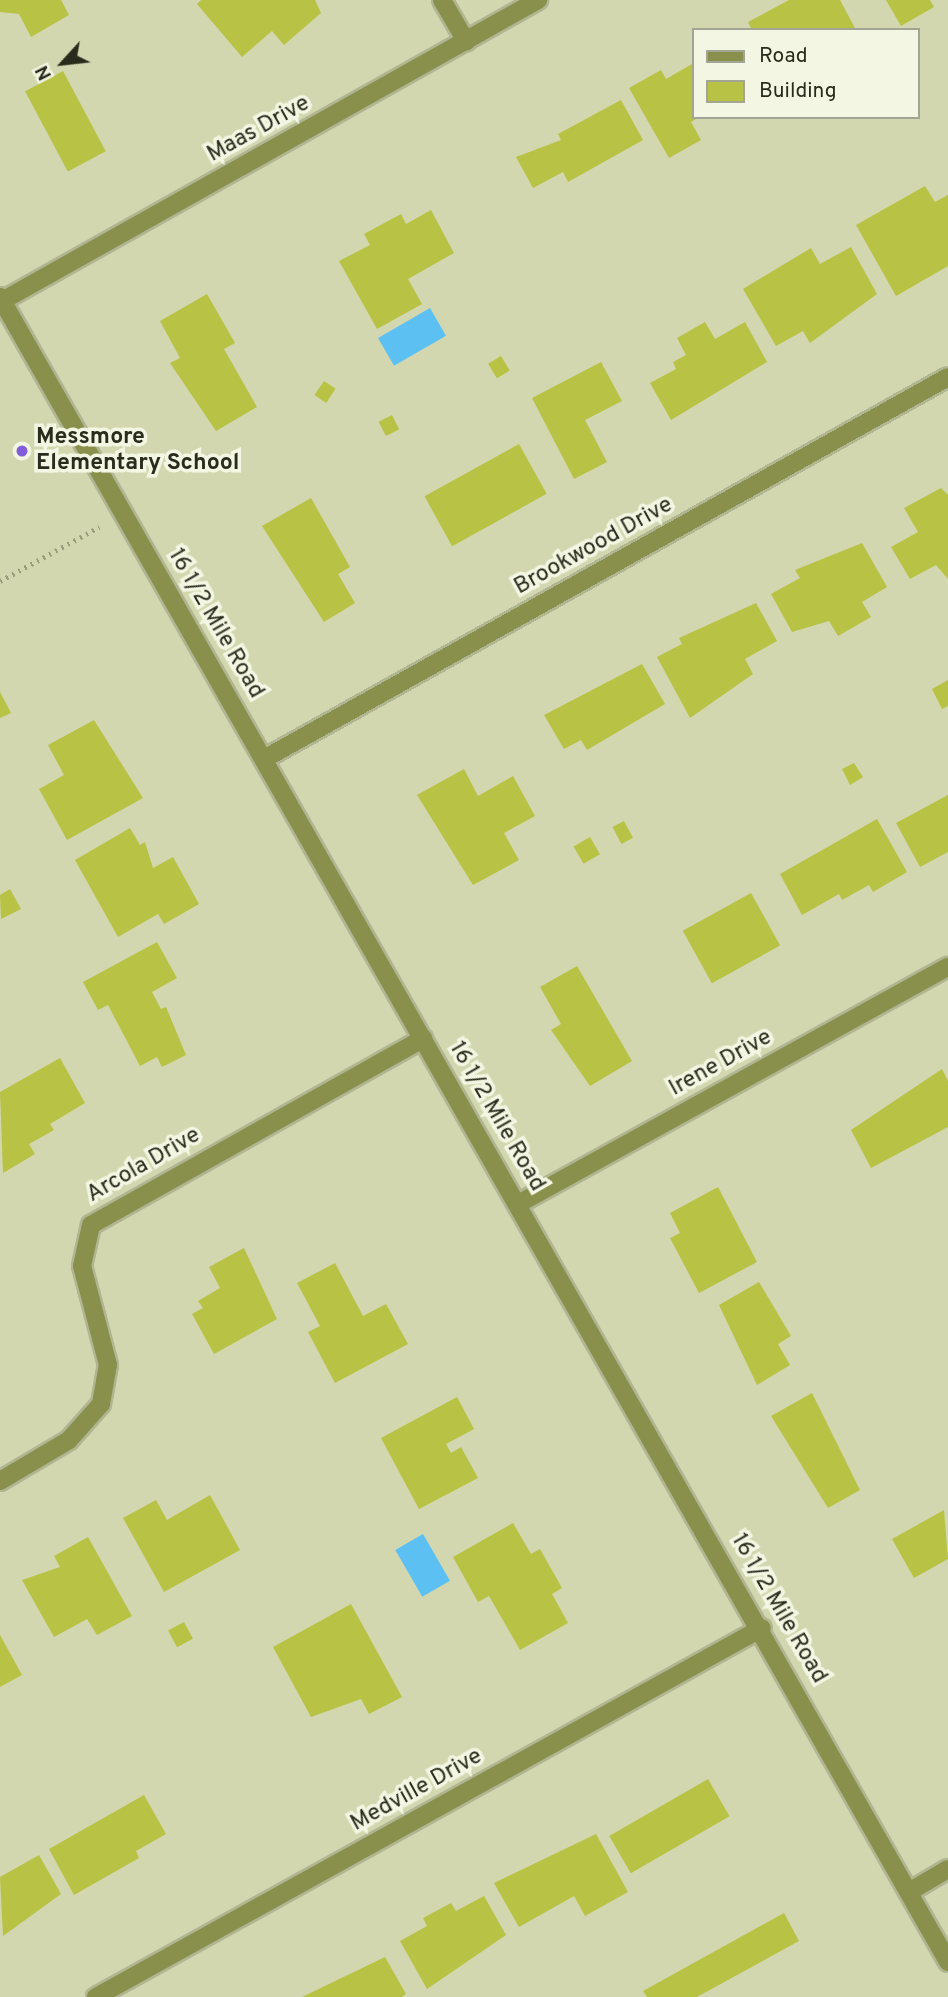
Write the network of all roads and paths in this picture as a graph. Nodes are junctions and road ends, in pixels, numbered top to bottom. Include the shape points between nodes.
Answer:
1 (442, 0) edge
2 (538, 0) edge
3 (466, 41) junction
4 (1, 299) edge
5 (948, 377) edge
6 (99, 527) dead end
7 (0, 580) edge
8 (264, 759) junction
9 (948, 967) edge
10 (423, 1039) junction
11 (518, 1204) junction
12 (0, 1481) edge
13 (762, 1628) junction
14 (948, 1869) edge
15 (909, 1892) junction
16 (948, 1962) edge
17 (96, 1997) edge

1 - 3 street
2 - 3 street, Maas Drive
3 - 4 street, Maas Drive
4 - 8 street, 16 1/2 Mile Road
5 - 8 street, Brookwood Drive
6 - 7 path
8 - 10 street, 16 1/2 Mile Road
9 - 11 street, Irene Drive
10 - 11 street, 16 1/2 Mile Road
10 - 12 street, Arcola Drive via 91,1226 82,1266 108,1365 101,1404 69,1440
11 - 13 street, 16 1/2 Mile Road
13 - 15 street, 16 1/2 Mile Road
13 - 17 street, Medville Drive
14 - 15 street
15 - 16 street, 16 1/2 Mile Road

